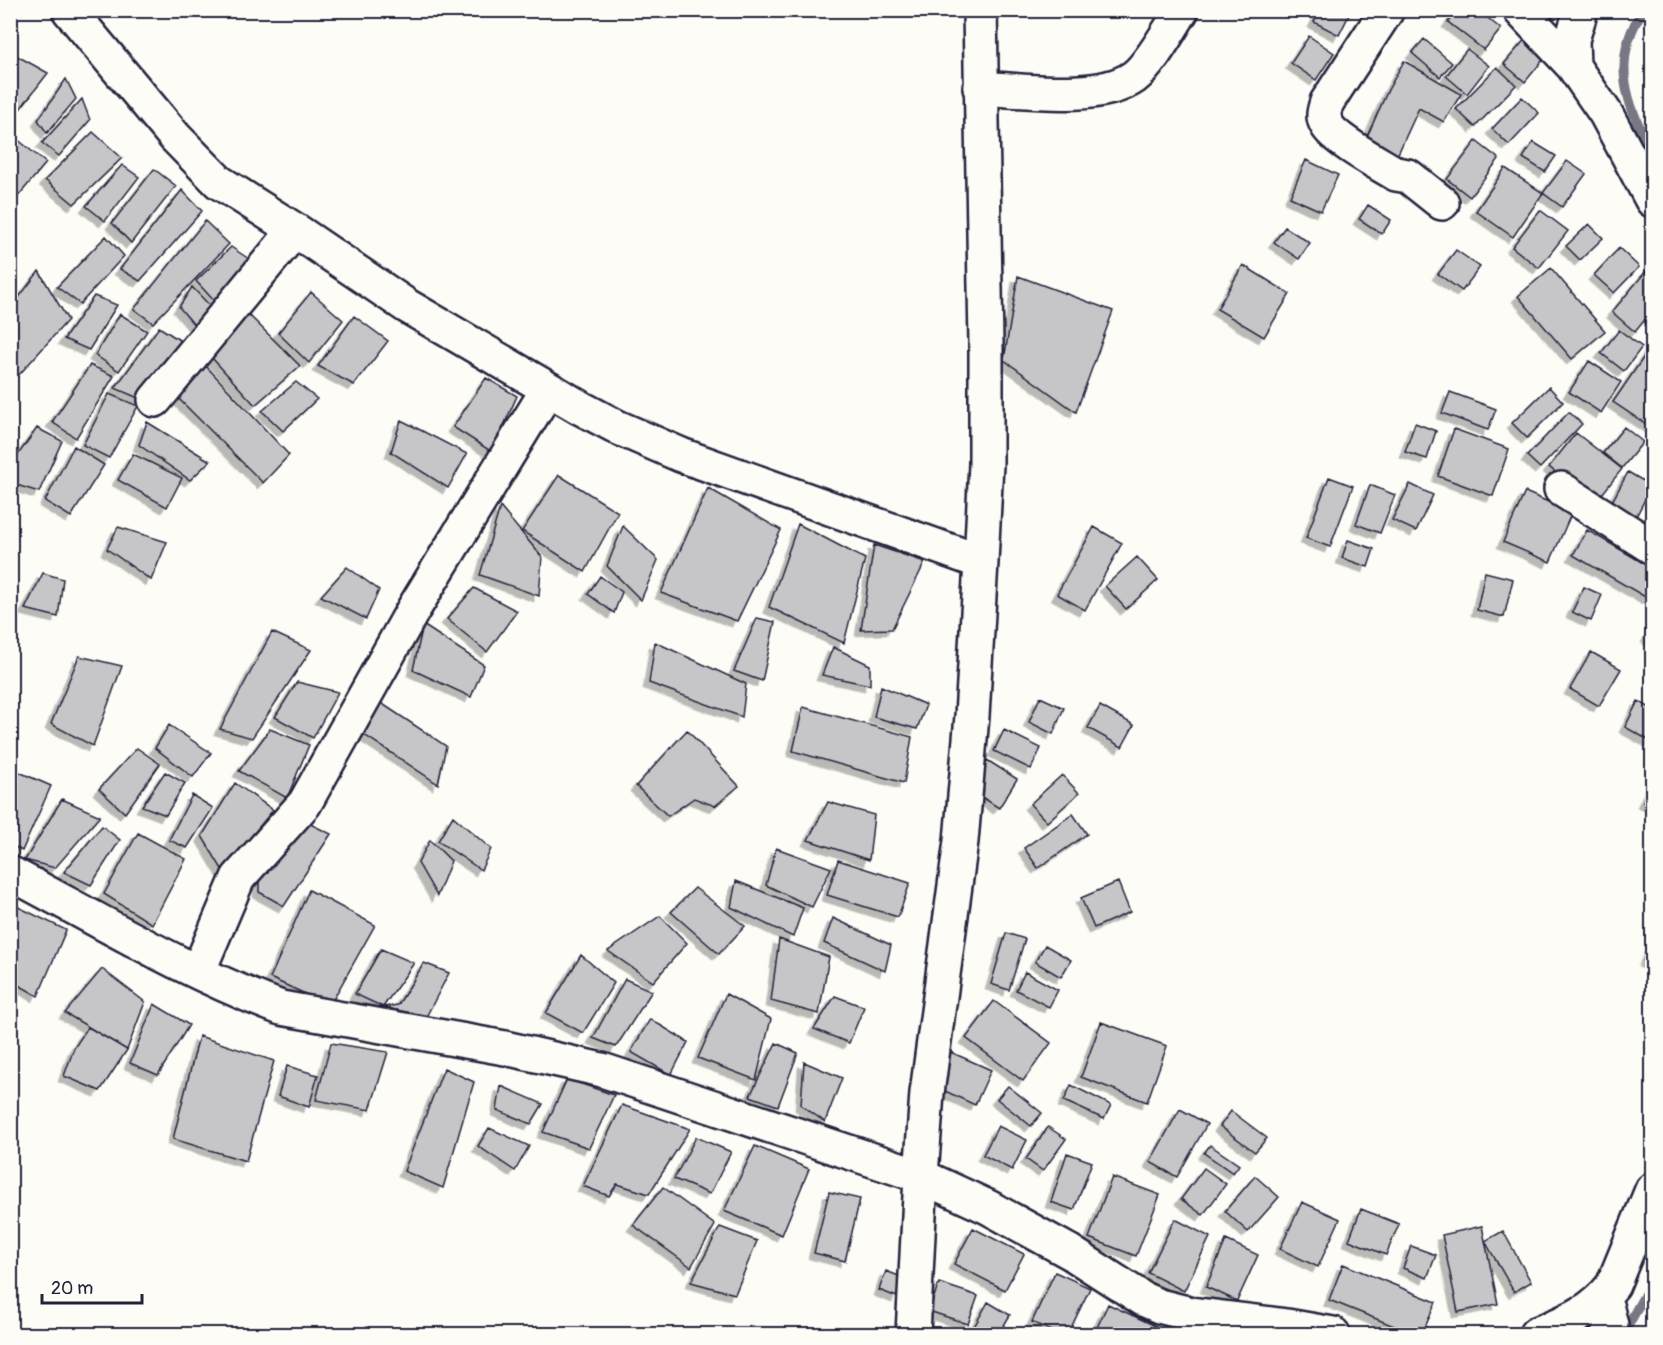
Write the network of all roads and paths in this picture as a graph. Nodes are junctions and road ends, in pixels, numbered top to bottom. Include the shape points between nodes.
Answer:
1 (69, 10) edge
2 (980, 10) edge
3 (1182, 10) edge
4 (1387, 10) edge
5 (1520, 10) edge
6 (1581, 10) edge
7 (1573, 66) junction
8 (980, 88) junction
9 (1653, 200) edge
10 (1442, 203) dead end
11 (295, 230) junction
12 (548, 389) junction
13 (155, 400) dead end
14 (1561, 489) dead end
15 (1653, 547) edge
16 (981, 562) junction
17 (10, 873) edge
18 (198, 972) junction
19 (921, 1176) junction
20 (1650, 1200) edge
21 (1604, 1297) junction
22 (913, 1335) edge
23 (1333, 1335) edge
24 (1536, 1335) edge
25 (1608, 1335) edge

1 - 11 street via 175,137 219,182
2 - 8 street
3 - 8 street via 1133,78 1104,90 1076,93
4 - 10 street via 1327,102 1323,112 1325,123 1335,135 1396,174 1408,176
5 - 7 street
6 - 7 street via 1572,40
7 - 9 street via 1606,114
8 - 16 street via 986,343
11 - 12 street via 407,306
11 - 13 street
12 - 16 street via 619,428 681,455
12 - 18 street via 414,610 305,803 238,878
14 - 15 street
16 - 19 street via 963,818 927,1093
17 - 18 street
18 - 19 street via 281,1008 505,1048 602,1070
19 - 22 street
19 - 23 street via 988,1207 1159,1306
20 - 21 street
21 - 24 street via 1582,1315
21 - 25 street via 1611,1325

